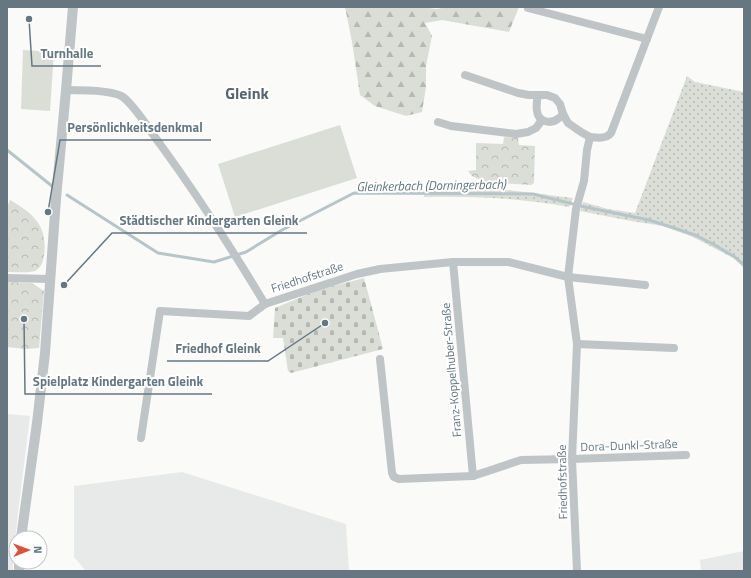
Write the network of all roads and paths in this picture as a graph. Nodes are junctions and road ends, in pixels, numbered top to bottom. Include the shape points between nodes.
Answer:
1 (73, 7) edge
2 (659, 7) edge
3 (528, 8) dead end
4 (647, 39) junction
5 (465, 75) dead end
6 (66, 90) junction
7 (538, 95) junction
8 (563, 114) junction
9 (542, 120) junction
10 (438, 122) dead end
11 (590, 137) junction
12 (453, 262) junction
13 (568, 277) junction
14 (7, 278) edge
15 (50, 279) junction
16 (645, 285) dead end
17 (265, 304) junction
18 (577, 344) junction
19 (674, 348) dead end
20 (380, 359) dead end
21 (141, 438) dead end
22 (686, 455) dead end
23 (572, 459) junction
24 (473, 476) junction
25 (22, 530) edge
26 (577, 571) edge

1 - 6 street
2 - 4 street
3 - 4 street
4 - 11 street via 611,133 604,137
5 - 7 street via 518,93
6 - 15 street
6 - 17 street, Friedhofstraße via 108,92 122,96 185,178
7 - 8 street via 555,98
7 - 9 street via 536,110
8 - 9 street via 552,122
8 - 11 street via 568,123
9 - 10 street via 536,128 516,134
11 - 13 street, Friedhofstraße via 584,181 576,209
12 - 13 street, Friedhofstraße via 508,262
12 - 17 street, Friedhofstraße via 380,269 356,274
12 - 24 street, Franz-Koppelhuber-Straße
13 - 16 street, Friedhofstraße
13 - 18 street, Friedhofstraße
14 - 15 street
15 - 25 street via 42,384
17 - 21 street via 249,316 160,311
18 - 19 street
18 - 23 street, Friedhofstraße
20 - 24 street, Dora-Dunkl-Straße via 394,477 399,479
22 - 23 street, Dora-Dunkl-Straße
23 - 24 street, Dora-Dunkl-Straße via 521,460
23 - 26 street, Friedhofstraße

